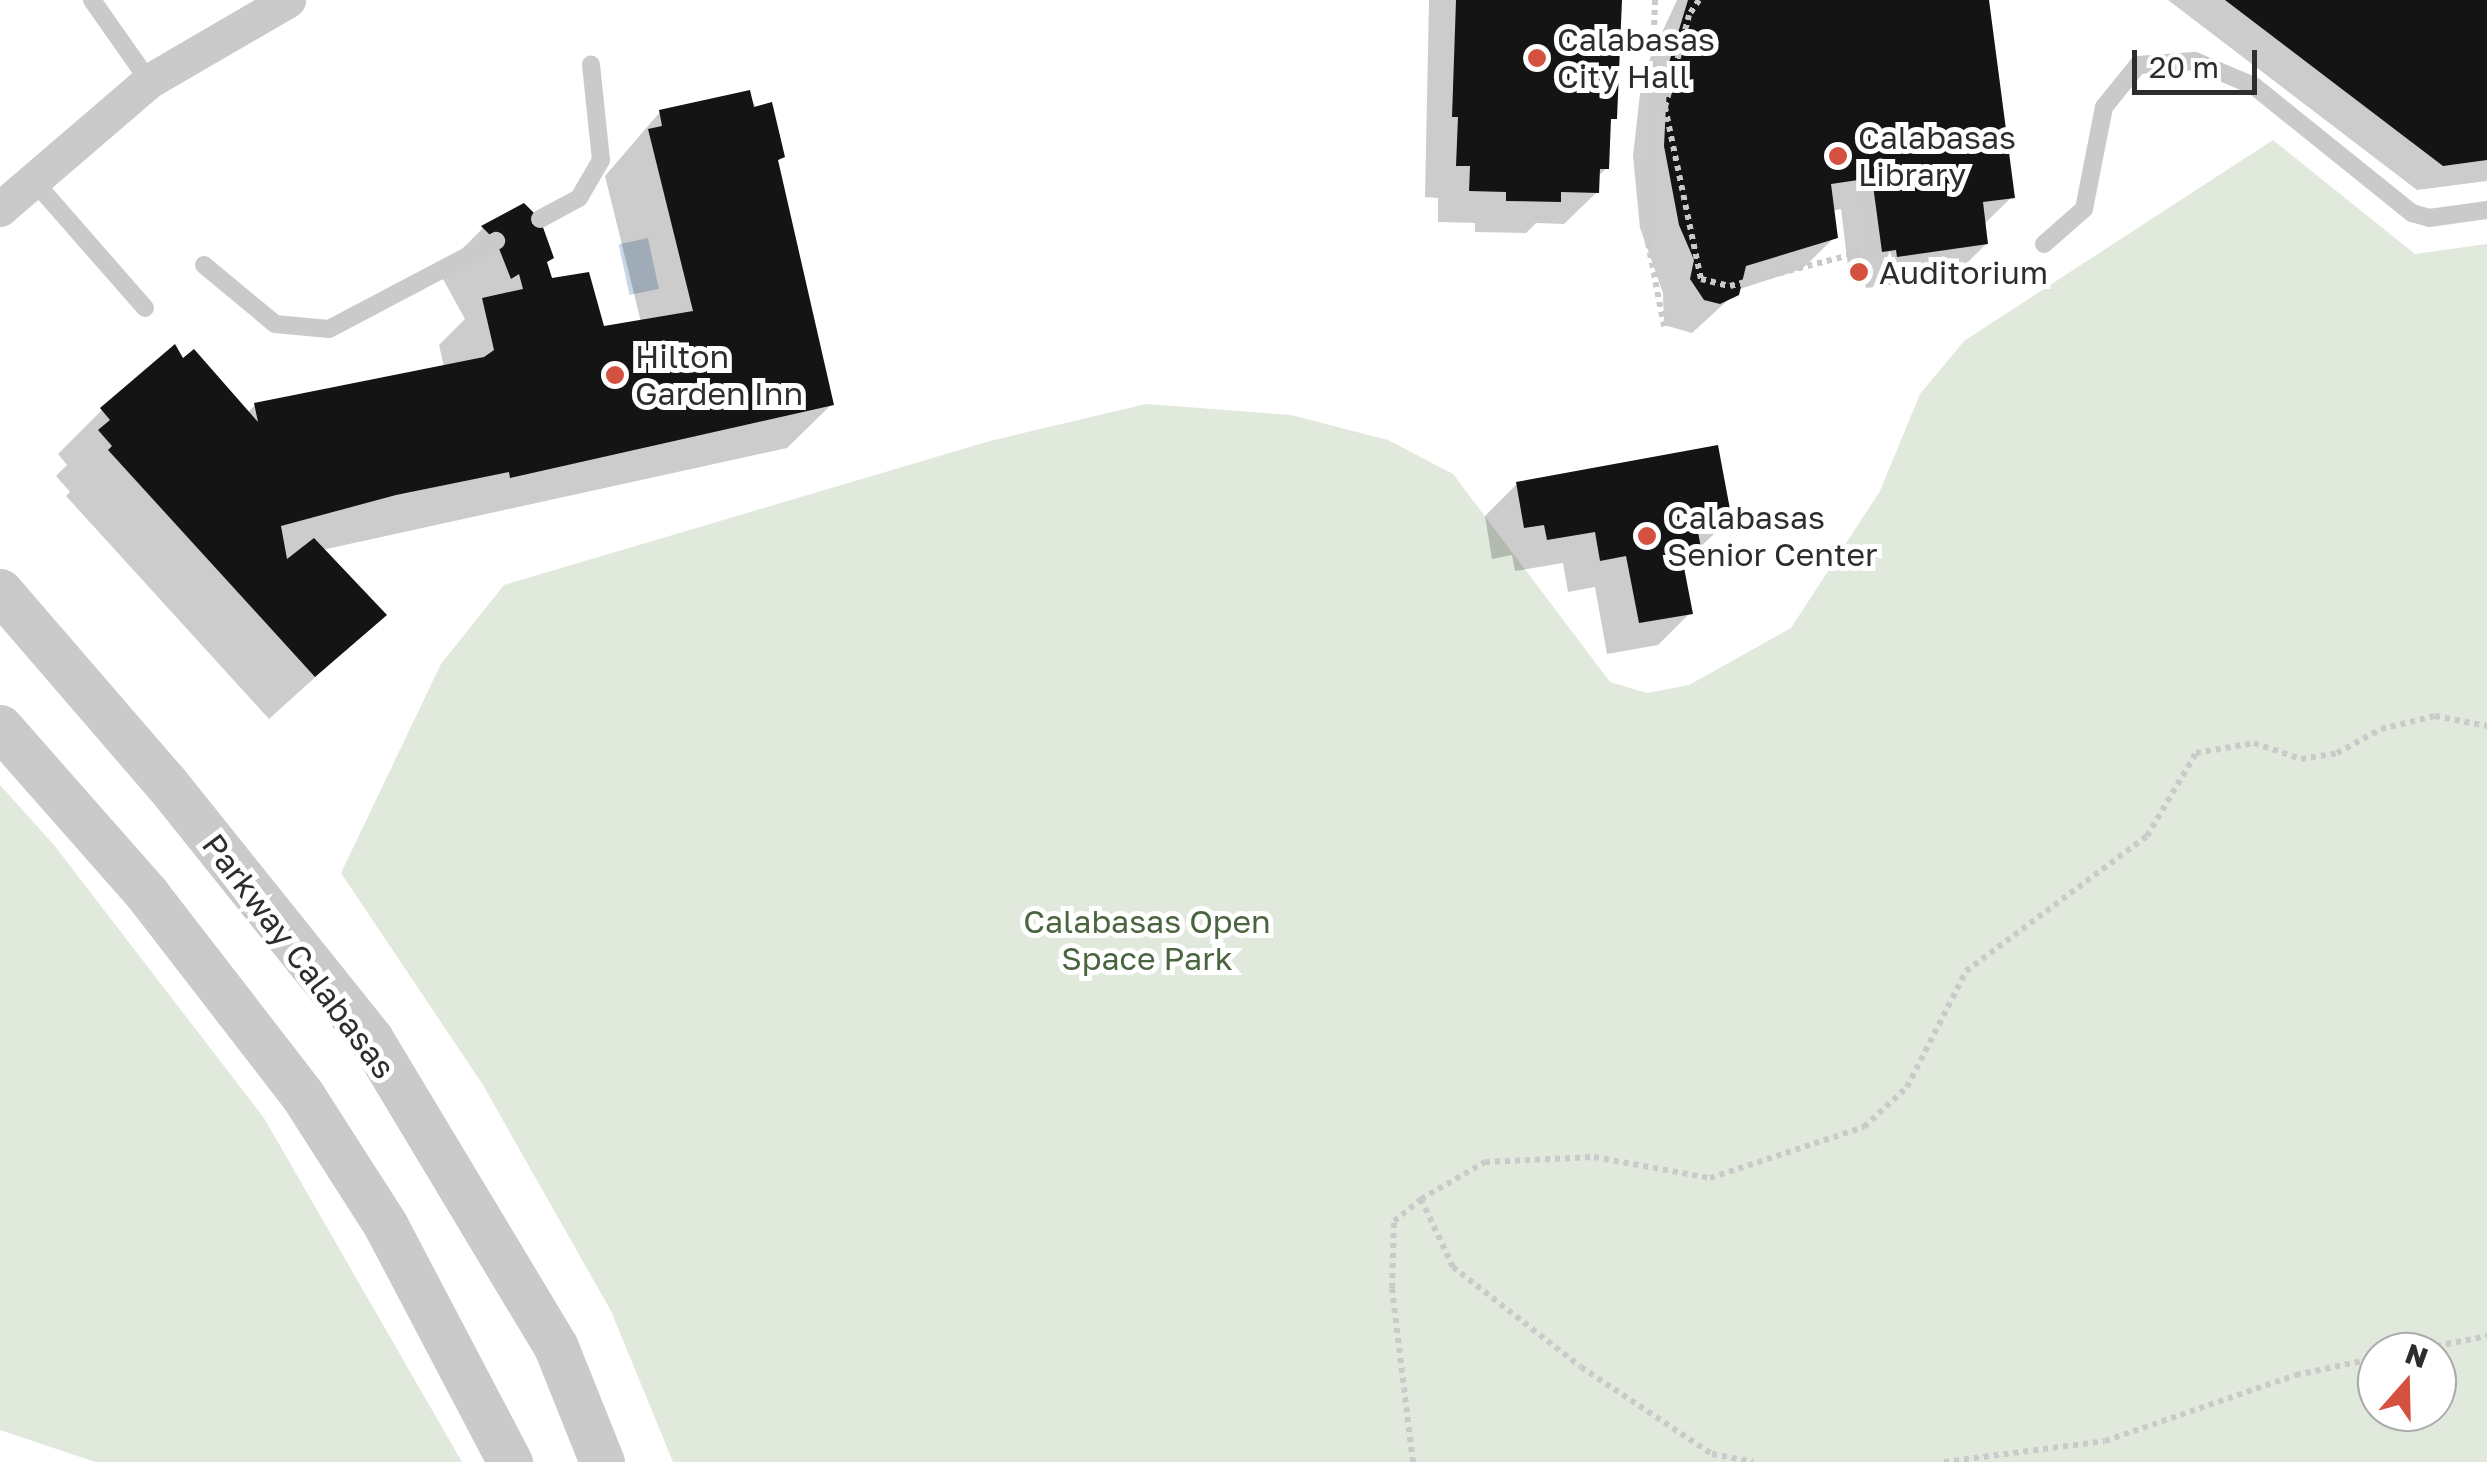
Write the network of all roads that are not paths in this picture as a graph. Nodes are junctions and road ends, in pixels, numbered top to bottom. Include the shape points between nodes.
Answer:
1 (92, 0) edge
2 (288, 0) edge
3 (591, 64) dead end
4 (149, 82) junction
5 (33, 180) junction
6 (0, 208) edge
7 (2487, 210) edge
8 (540, 220) dead end
9 (496, 241) dead end
10 (2044, 244) dead end
11 (204, 265) dead end
12 (145, 308) dead end
13 (0, 591) edge
14 (0, 727) edge
15 (510, 1462) edge
16 (602, 1462) edge

1 - 4 lane
2 - 4 street
3 - 8 lane via 601,160 579,198
4 - 5 street
5 - 6 street
5 - 12 lane
7 - 10 lane via 2428,218 2412,213 2254,86 2194,61 2157,63 2138,65 2104,106 2084,209
9 - 11 lane via 329,328 275,324
13 - 16 street, Parkway Calabasas via 166,783 371,1039 556,1348
14 - 15 street via 147,894 303,1096 386,1226

